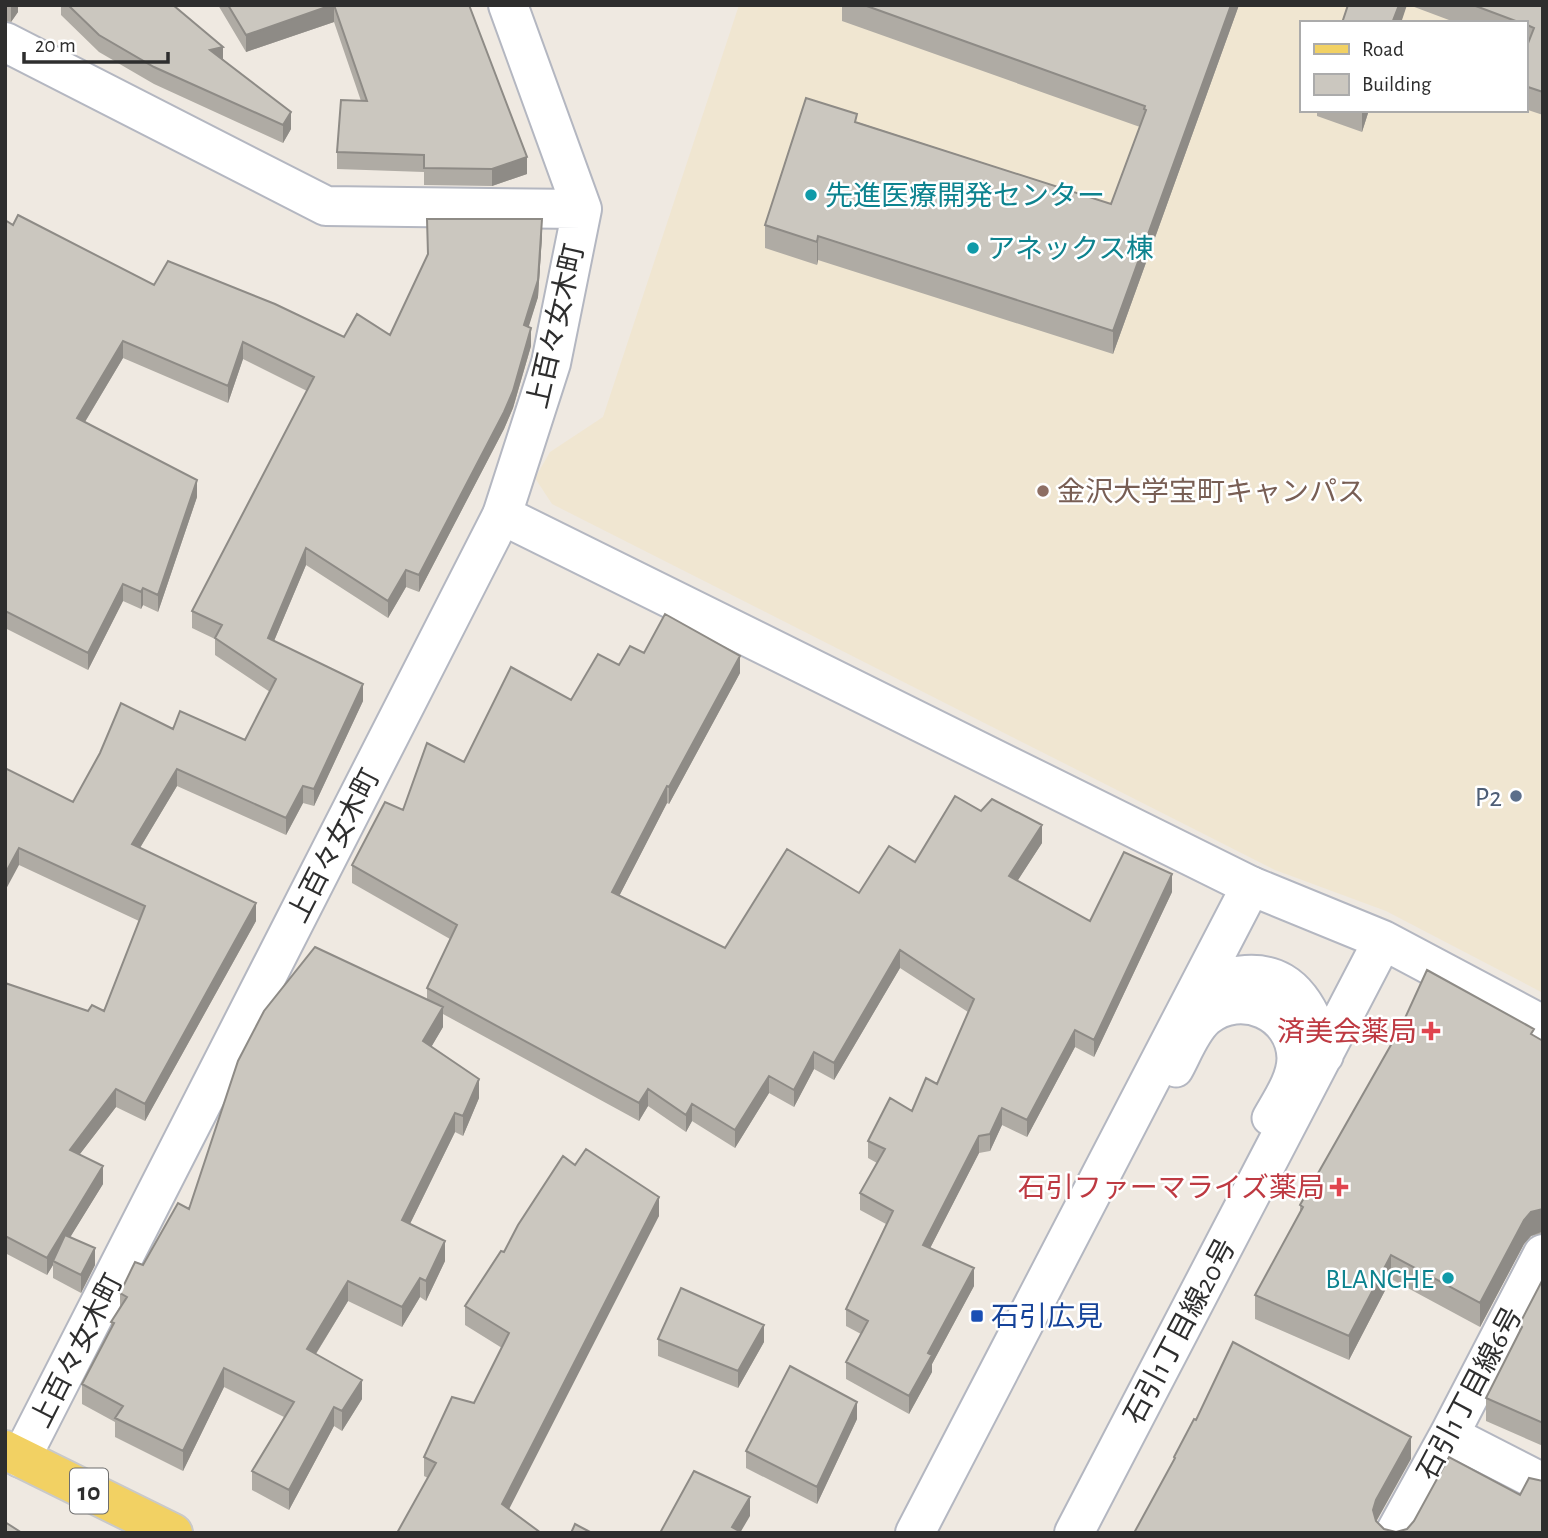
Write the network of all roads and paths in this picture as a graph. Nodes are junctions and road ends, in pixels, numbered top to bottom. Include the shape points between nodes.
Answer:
1 (508, 5) edge
2 (5, 42) edge
3 (582, 209) junction
4 (502, 515) junction
5 (1251, 886) junction
6 (1383, 940) junction
7 (1199, 988) junction
8 (1543, 1025) edge
9 (1324, 1055) junction
10 (1543, 1254) edge
11 (1449, 1434) junction
12 (13, 1454) edge
13 (1543, 1483) edge
14 (173, 1533) edge
15 (915, 1533) edge
16 (936, 1533) edge
17 (1054, 1533) edge
18 (1074, 1533) edge
19 (1395, 1533) edge

1 - 3 street
2 - 3 street via 326,206
3 - 4 street, 上百々女木町 via 551,363
4 - 5 street
4 - 12 street, 上百々女木町
5 - 6 street
5 - 7 street
6 - 8 street
6 - 9 street, 石引1丁目線20号
7 - 9 street via 1231,975 1279,981 1303,1002
7 - 15 street
9 - 18 street, 石引1丁目線20号
10 - 11 street, 石引1丁目線6号
11 - 13 street
11 - 19 street, 石引1丁目線6号
12 - 14 main road, 10
16 - 17 street via 1195,1034 1205,1020 1230,1008 1265,1012 1281,1024 1290,1042 1294,1058 1289,1081

